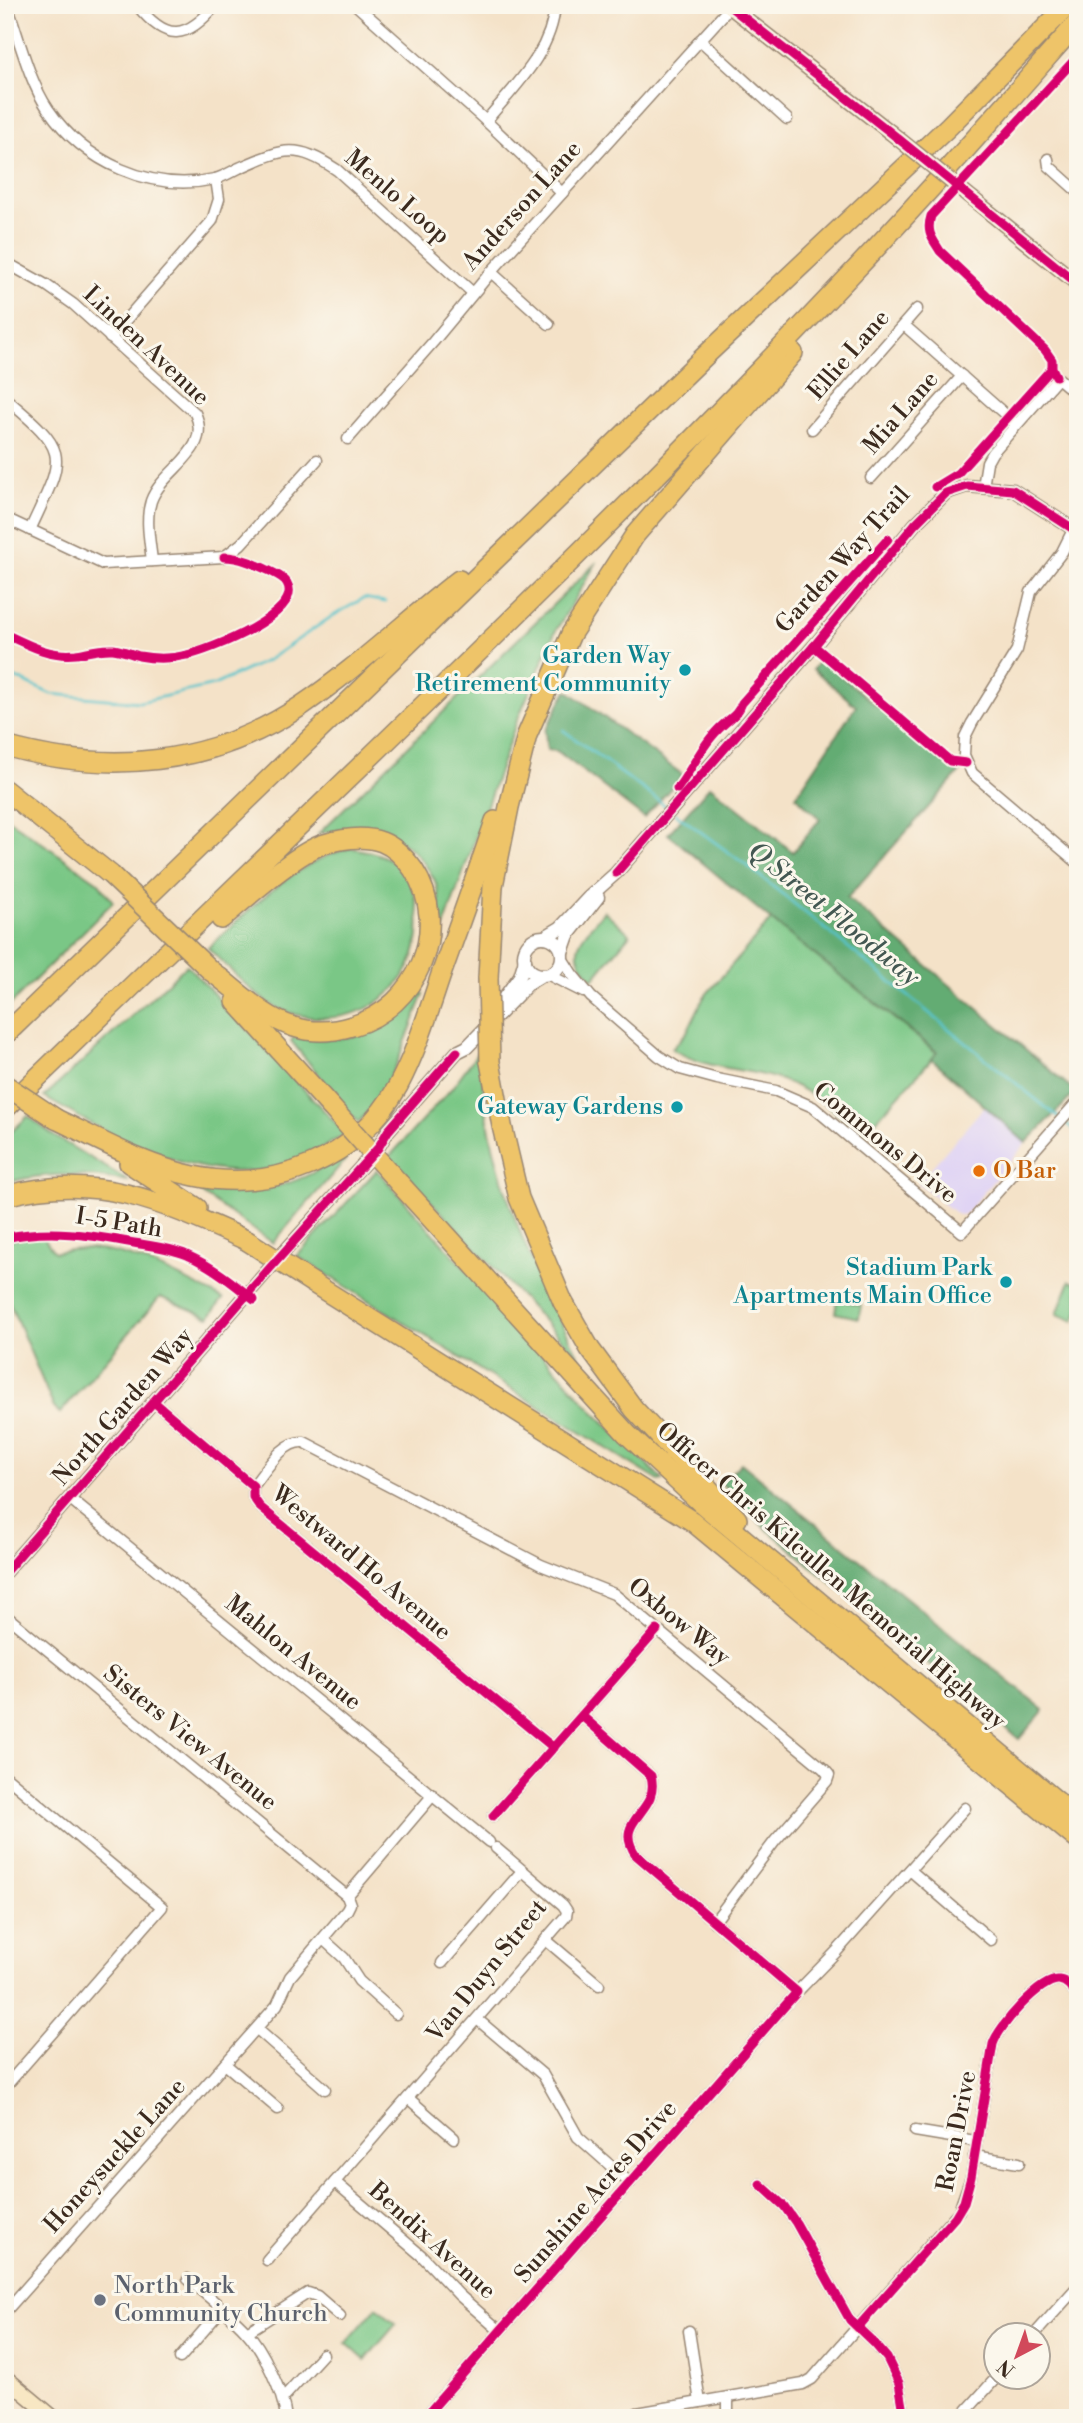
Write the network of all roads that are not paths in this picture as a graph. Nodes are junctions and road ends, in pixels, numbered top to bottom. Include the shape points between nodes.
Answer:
1 (7, 5) edge
2 (137, 5) edge
3 (216, 5) edge
4 (356, 5) edge
5 (555, 5) edge
6 (1069, 5) edge
7 (730, 6) edge
8 (1078, 22) edge
9 (700, 40) junction
10 (788, 119) dead end
11 (486, 121) junction
12 (1048, 159) dead end
13 (216, 179) junction
14 (1078, 192) edge
15 (562, 193) junction
16 (5, 262) edge
17 (858, 267) junction
18 (491, 272) junction
19 (1078, 284) edge
20 (473, 293) junction
21 (917, 309) dead end
22 (549, 324) dead end
23 (904, 325) junction
24 (110, 338) junction
25 (962, 376) junction
26 (1078, 395) edge
27 (5, 398) edge
28 (1016, 424) junction
29 (812, 429) dead end
30 (348, 439) dead end
31 (317, 460) dead end
32 (872, 478) dead end
33 (983, 487) junction
34 (5, 518) edge
35 (534, 521) junction
36 (30, 530) junction
37 (1075, 531) edge
38 (152, 561) junction
39 (527, 735) junction
40 (5, 746) edge
41 (5, 790) edge
42 (5, 804) edge
43 (1078, 863) edge
44 (111, 875) junction
45 (610, 880) junction
46 (545, 937) junction
47 (562, 955) junction
48 (525, 960) junction
49 (211, 971) junction
50 (545, 975) junction
51 (140, 982) junction
52 (591, 997) junction
53 (43, 998) junction
54 (5, 1028) edge
55 (483, 1029) junction
56 (5, 1035) edge
57 (467, 1047) junction
58 (5, 1086) edge
59 (1078, 1101) edge
60 (5, 1109) edge
61 (57, 1118) junction
62 (369, 1158) dead end
63 (5, 1195) edge
64 (246, 1240) junction
65 (284, 1252) dead end
66 (270, 1268) dead end
67 (154, 1402) junction
68 (253, 1486) junction
69 (69, 1498) junction
70 (5, 1572) edge
71 (810, 1594) junction
72 (5, 1615) edge
73 (657, 1630) junction
74 (582, 1716) junction
75 (554, 1748) junction
76 (5, 1776) edge
77 (433, 1795) junction
78 (965, 1808) dead end
79 (493, 1816) dead end
80 (1078, 1819) edge
81 (1078, 1840) edge
82 (493, 1845) joint
83 (910, 1870) junction
84 (522, 1871) junction
85 (347, 1896) junction
86 (714, 1922) junction
87 (323, 1939) junction
88 (546, 1940) junction
89 (991, 1940) dead end
90 (442, 1963) dead end
91 (599, 1985) dead end
92 (797, 1992) junction
93 (1078, 1999) edge
94 (396, 2014) dead end
95 (477, 2019) junction
96 (257, 2029) junction
97 (225, 2064) junction
98 (5, 2087) edge
99 (325, 2089) dead end
100 (408, 2098) junction
101 (278, 2109) dead end
102 (915, 2131) dead end
103 (454, 2138) dead end
104 (975, 2141) junction
105 (974, 2155) junction
106 (1019, 2162) dead end
107 (335, 2182) junction
108 (630, 2183) junction
109 (760, 2184) dead end
110 (267, 2260) dead end
111 (188, 2279) dead end
112 (1078, 2286) edge
113 (222, 2309) junction
114 (5, 2312) edge
115 (340, 2316) dead end
116 (1046, 2322) edge
117 (858, 2327) junction
118 (500, 2331) junction
119 (689, 2331) dead end
120 (247, 2332) junction
121 (323, 2354) dead end
122 (180, 2358) dead end
123 (5, 2377) edge
124 (983, 2392) edge
125 (283, 2398) junction
126 (728, 2398) junction
127 (700, 2402) junction
128 (54, 2418) edge
129 (286, 2418) edge
130 (424, 2418) edge
131 (627, 2418) edge
132 (728, 2418) edge
133 (905, 2418) edge
134 (960, 2418) edge

1 - 13 street, Menlo Loop via 47,107 82,147 135,175 160,180
2 - 3 street via 151,22 167,31 184,31 200,24
4 - 11 street
5 - 11 street via 544,46
6 - 35 highway via 863,209
7 - 9 street, Anderson Lane
7 - 19 main road, bridge
8 - 17 highway
9 - 10 street
9 - 15 street, Anderson Lane
11 - 15 street
12 - 14 street via 1049,166
13 - 20 street, Menlo Loop via 279,152 315,155
13 - 24 street via 219,199 212,221
15 - 18 street, Anderson Lane
16 - 24 street, Linden Avenue via 73,304
17 - 39 highway via 844,294 627,545 571,634
17 - 51 highway via 650,481
18 - 20 street, Anderson Lane
18 - 22 street
20 - 30 street, Anderson Lane
21 - 23 street, Ellie Lane
23 - 25 street
23 - 29 street, Ellie Lane
24 - 38 street, Linden Avenue via 195,414 200,425 199,439 152,500 148,516
25 - 28 street
25 - 32 street, Mia Lane
26 - 28 street via 1058,378
27 - 36 street via 38,426 57,456 54,478
28 - 33 street via 987,462
31 - 38 street via 232,553
33 - 37 street via 1024,495
33 - 45 street via 958,487 935,502
34 - 36 street
35 - 40 highway via 327,687 246,736 201,751 121,763 80,762
35 - 53 highway
36 - 38 street via 103,564
37 - 43 street via 1031,592 1017,650 972,723 963,747 972,773
39 - 61 highway via 413,1054 391,1097 356,1137 289,1174 233,1181 174,1171
39 - 71 highway, bridge via 493,886 488,978 490,1062 519,1198 563,1302 590,1349 643,1420
41 - 44 highway, Officer Chris Kilcullen Memorial Highway
42 - 44 highway
44 - 49 highway, Officer Chris Kilcullen Memorial Highway, bridge
45 - 46 street
45 - 47 street via 568,935
46 - 47 street via 556,941
46 - 48 street via 529,943
47 - 50 street via 558,968
47 - 52 street, Commons Drive
48 - 50 street via 531,970
48 - 55 street via 519,977
49 - 51 highway via 256,1007 294,1027 343,1029 377,1017 399,1000 424,956 430,919 421,880 397,851 381,841 342,840 320,845
49 - 71 highway, Officer Chris Kilcullen Memorial Highway, bridge via 628,1434 700,1502
50 - 52 street, Commons Drive
50 - 55 street via 529,983
51 - 60 highway
52 - 59 street, Commons Drive via 680,1069 776,1091 813,1107 962,1232
53 - 54 highway
53 - 56 highway
55 - 57 street
57 - 57 street via 457,1052 378,1148 402,1128 464,1057
58 - 61 highway, Officer Chris Kilcullen Memorial Highway, bridge
61 - 64 highway, Officer Chris Kilcullen Memorial Highway
62 - 65 street
63 - 64 highway via 43,1188 102,1188 177,1209
64 - 81 highway, Officer Chris Kilcullen Memorial Highway, bridge via 692,1521
66 - 67 street, North Garden Way
67 - 68 street, Westward Ho Avenue
67 - 69 street, North Garden Way
68 - 73 street, Oxbow Way via 286,1447 304,1442 544,1567 614,1594
68 - 75 street, Westward Ho Avenue via 260,1507
69 - 70 street, North Garden Way
69 - 77 street, Mahlon Avenue
71 - 80 highway, Officer Chris Kilcullen Memorial Highway
72 - 85 street, Sisters View Avenue
73 - 74 street
73 - 86 street, Oxbow Way via 829,1775
74 - 75 street
74 - 86 street via 651,1776 651,1799 628,1831 632,1851
75 - 79 street
76 - 98 street via 162,1907
77 - 82 street, Mahlon Avenue
77 - 85 street, Honeysuckle Lane
78 - 83 street, Sunshine Acres Drive
82 - 84 street, Van Duyn Street
83 - 89 street
83 - 92 street, Sunshine Acres Drive
84 - 88 street, Van Duyn Street via 566,1908 566,1916
84 - 90 street
85 - 87 street, Honeysuckle Lane via 349,1907
86 - 92 street
87 - 94 street
87 - 96 street, Honeysuckle Lane via 290,1977 280,2002
88 - 91 street
88 - 95 street, Van Duyn Street
92 - 108 street, Sunshine Acres Drive
93 - 104 street, Roan Drive via 1062,1980 1046,1983 1011,2014 993,2044
95 - 100 street, Van Duyn Street
95 - 108 street via 542,2075 578,2137
96 - 97 street, Honeysuckle Lane
96 - 99 street
97 - 101 street
97 - 114 street, Honeysuckle Lane
100 - 103 street
100 - 107 street, Van Duyn Street
102 - 104 street
104 - 105 street, Roan Drive
105 - 106 street
105 - 117 street, Roan Drive via 959,2211
107 - 110 street, Van Duyn Street
107 - 118 street, Bendix Avenue
108 - 118 street, Sunshine Acres Drive
109 - 117 street via 792,2217
111 - 113 street
112 - 116 street
113 - 120 street
113 - 122 street
115 - 120 street via 308,2293
117 - 126 street, Roan Drive via 808,2382
117 - 133 street via 881,2349 894,2371
118 - 130 street, Sunshine Acres Drive
119 - 127 street
120 - 125 street
121 - 125 street
123 - 128 main road
124 - 134 street
125 - 129 street
126 - 127 street, Roan Drive
126 - 132 street
127 - 131 street, Roan Drive

